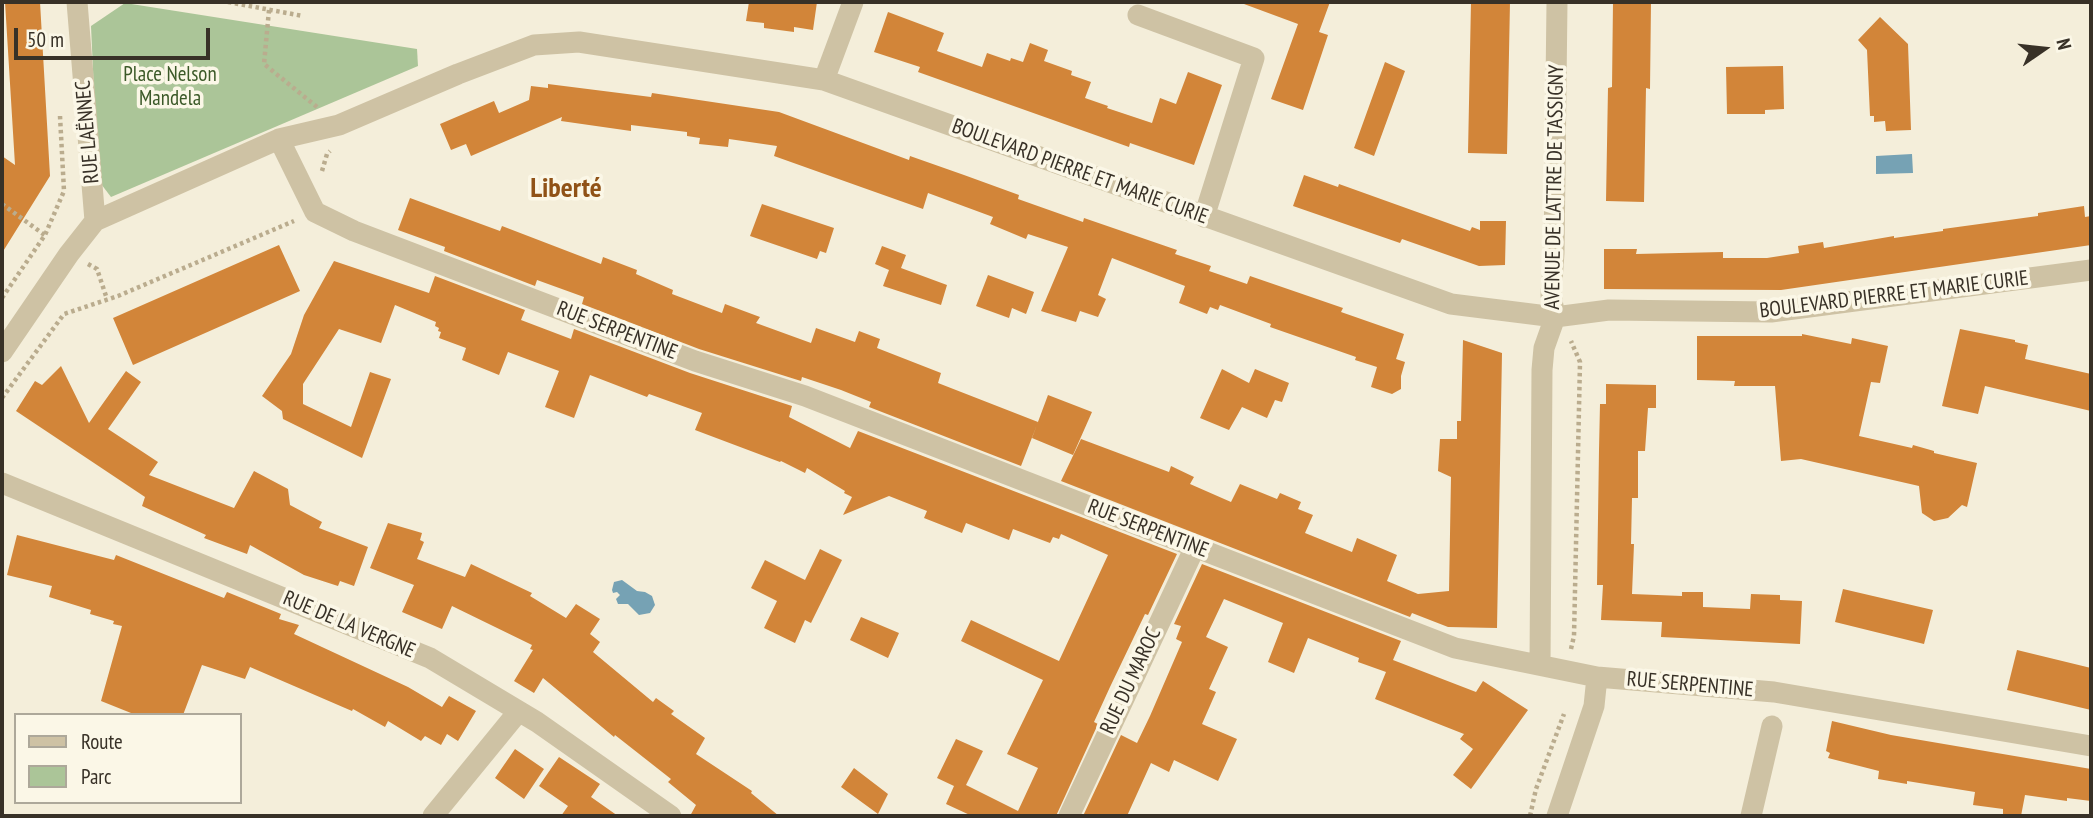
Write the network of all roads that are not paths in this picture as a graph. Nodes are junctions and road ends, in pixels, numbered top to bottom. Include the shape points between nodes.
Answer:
1 (77, 2) edge
2 (853, 2) edge
3 (1558, 2) edge
4 (1138, 15) dead end
5 (824, 80) junction
6 (279, 139) junction
7 (1204, 217) junction
8 (95, 221) junction
9 (2091, 270) edge
10 (1555, 317) junction
11 (2, 352) edge
12 (2, 483) edge
13 (1195, 547) junction
14 (1540, 664) junction
15 (1597, 677) junction
16 (518, 712) junction
17 (1772, 726) dead end
18 (2091, 746) edge
19 (433, 816) edge
20 (671, 816) edge
21 (1069, 816) edge
22 (1557, 816) edge
23 (1751, 816) edge

1 - 8 street, RUE LAËNNEC
2 - 5 street
3 - 10 street, AVENUE DE LATTRE DE TASSIGNY via 1551,295
4 - 7 street via 1254,58
5 - 6 street, BOULEVARD PIERRE ET MARIE CURIE via 579,42 534,45 339,125
5 - 7 street, BOULEVARD PIERRE ET MARIE CURIE
6 - 8 street, BOULEVARD PIERRE ET MARIE CURIE
6 - 13 street, RUE SERPENTINE via 315,212 379,241 695,361 818,401
7 - 10 street, BOULEVARD PIERRE ET MARIE CURIE via 1451,304
8 - 11 street
9 - 10 street, BOULEVARD PIERRE ET MARIE CURIE via 1771,312 1609,310
10 - 14 street, AVENUE DE LATTRE DE TASSIGNY via 1542,370
12 - 16 street, RUE DE LA VERGNE via 430,658
13 - 14 street, RUE SERPENTINE via 1455,648
13 - 21 street, RUE DU MAROC
14 - 15 street, RUE SERPENTINE
15 - 18 street, RUE SERPENTINE via 1774,692
15 - 22 street via 1594,706
16 - 19 street
16 - 20 street, RUE DE LA VERGNE
17 - 23 street

